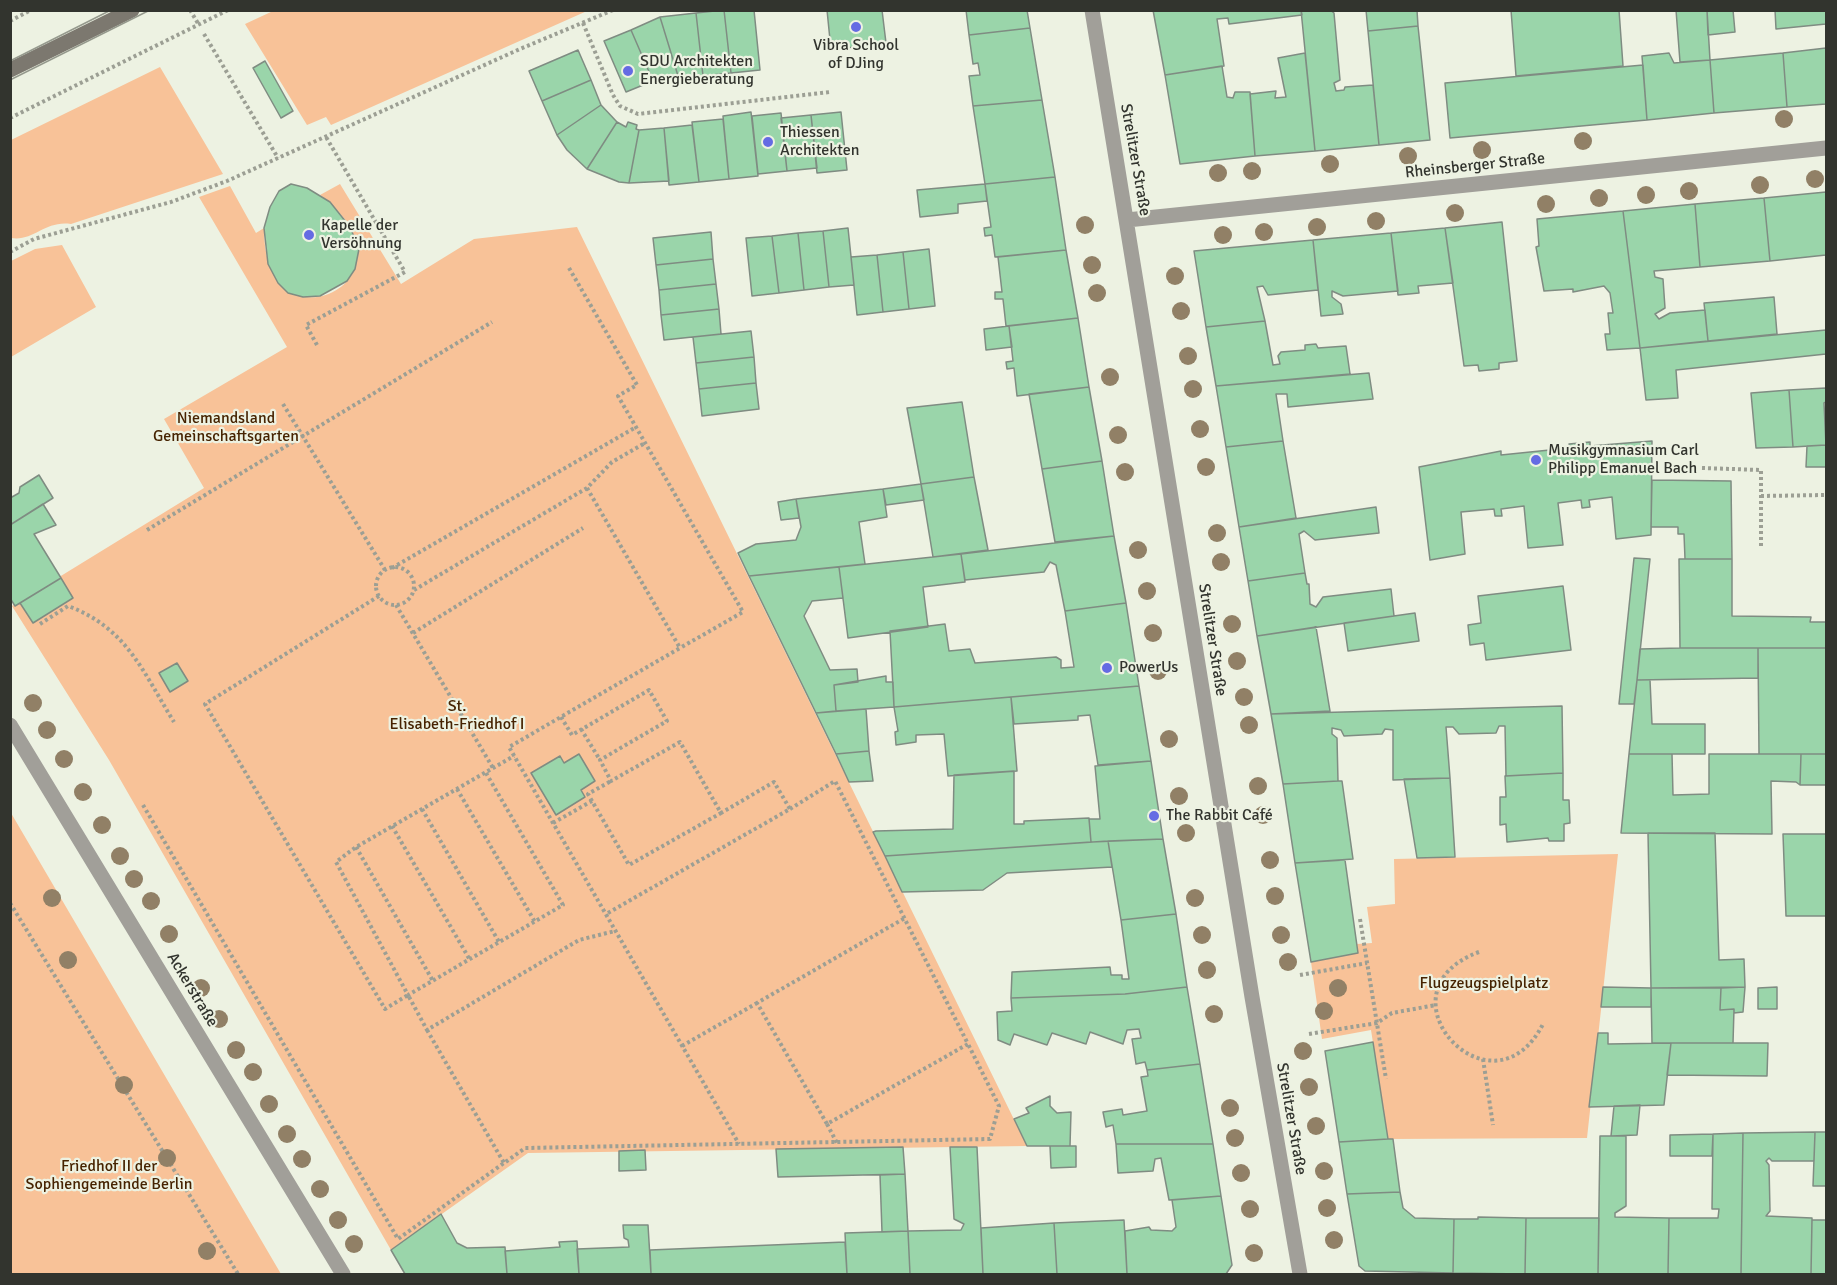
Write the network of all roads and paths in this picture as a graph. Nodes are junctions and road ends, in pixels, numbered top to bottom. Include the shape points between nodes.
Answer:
1 (31, 10) edge
2 (132, 10) edge
3 (190, 10) edge
4 (228, 10) edge
5 (613, 10) edge
6 (1092, 10) edge
7 (10, 21) edge
8 (583, 23) junction
9 (199, 25) junction
10 (204, 34) dead end
11 (10, 70) edge
12 (830, 92) dead end
13 (10, 118) edge
14 (326, 136) junction
15 (1827, 148) edge
16 (278, 158) junction
17 (1127, 220) junction
18 (10, 252) edge
19 (569, 268) dead end
20 (492, 322) dead end
21 (317, 345) dead end
22 (283, 404) dead end
23 (636, 428) junction
24 (302, 436) junction
25 (645, 443) junction
26 (1702, 468) dead end
27 (586, 488) junction
28 (1827, 495) edge
29 (1761, 496) junction
30 (583, 528) dead end
31 (147, 530) dead end
32 (1761, 548) dead end
33 (392, 568) junction
34 (385, 570) junction
35 (414, 590) junction
36 (379, 596) junction
37 (396, 605) junction
38 (40, 624) dead end
39 (413, 633) junction
40 (680, 648) junction
41 (561, 717) junction
42 (174, 722) dead end
43 (10, 725) edge
44 (581, 729) junction
45 (514, 756) junction
46 (600, 760) junction
47 (493, 768) junction
48 (486, 773) junction
49 (611, 782) junction
50 (457, 789) junction
51 (592, 801) junction
52 (143, 805) dead end
53 (422, 809) junction
54 (790, 809) junction
55 (721, 813) junction
56 (553, 823) junction
57 (392, 826) junction
58 (356, 847) junction
59 (10, 903) edge
60 (606, 914) junction
61 (905, 918) junction
62 (1360, 919) dead end
63 (535, 922) junction
64 (615, 930) junction
65 (500, 942) junction
66 (1479, 952) dead end
67 (470, 960) junction
68 (1367, 963) junction
69 (1299, 975) dead end
70 (433, 981) junction
71 (408, 995) junction
72 (757, 1004) junction
73 (1436, 1005) junction
74 (1377, 1023) junction
75 (1543, 1024) dead end
76 (427, 1030) junction
77 (1310, 1034) dead end
78 (968, 1044) junction
79 (682, 1046) junction
80 (1483, 1059) junction
81 (1386, 1079) dead end
82 (827, 1124) junction
83 (1492, 1125) dead end
84 (837, 1143) junction
85 (739, 1144) junction
86 (504, 1163) junction
87 (238, 1275) edge
88 (343, 1275) edge
89 (1300, 1275) edge

1 - 7 path
2 - 11 main road
3 - 9 path
4 - 9 path
5 - 8 path
6 - 17 street, Strelitzer Straße
8 - 12 path via 613,95 620,106 638,114
8 - 14 path
9 - 13 path
10 - 16 path
14 - 16 path
14 - 21 path via 405,272 306,325
15 - 17 street, Rheinsberger Straße
16 - 18 path via 171,202 33,238
17 - 89 street, Strelitzer Straße
19 - 23 path via 636,385 618,396
20 - 24 path
22 - 24 path
23 - 25 path
23 - 33 path
24 - 31 path
24 - 34 path
25 - 27 path via 612,462
25 - 40 path via 743,612
26 - 29 path via 1761,470
27 - 35 path
27 - 40 path
28 - 29 path
29 - 32 path
30 - 39 path
33 - 34 path
33 - 35 path via 408,573
34 - 36 path via 377,582
35 - 37 path via 409,599
36 - 37 path
36 - 71 path via 205,704 385,1009
37 - 39 path
38 - 42 path via 68,606 106,626 122,639
39 - 47 path
40 - 41 path
41 - 44 path via 572,735
41 - 45 path via 509,747
43 - 88 street, Ackerstraße
44 - 46 path
44 - 46 path via 649,690 667,722
45 - 47 path
45 - 56 path
46 - 49 path
47 - 48 path
48 - 50 path
48 - 63 path via 563,905
49 - 51 path via 588,794
49 - 55 path via 680,742
50 - 53 path
50 - 63 path
51 - 55 path via 629,866
51 - 56 path
52 - 86 path via 398,1239
53 - 57 path
53 - 65 path
54 - 55 path via 774,782
54 - 60 path
54 - 61 path via 835,781
56 - 60 path
57 - 58 path
57 - 67 path
58 - 70 path
58 - 71 path via 336,862
59 - 87 path
60 - 64 path
61 - 72 path
61 - 78 path
62 - 68 path
63 - 65 path
64 - 76 path via 579,940
64 - 79 path
65 - 67 path
66 - 73 path via 1447,972
67 - 70 path
68 - 69 path
68 - 74 path
70 - 71 path
71 - 76 path
72 - 79 path
72 - 82 path
73 - 74 path via 1392,1013
73 - 80 path via 1444,1033 1454,1046
74 - 77 path
74 - 81 path
75 - 80 path via 1528,1046 1517,1054 1497,1060
76 - 86 path
78 - 82 path
78 - 84 path via 999,1106 990,1139
79 - 85 path
80 - 83 path
82 - 84 path
84 - 85 path
85 - 86 path via 525,1148

